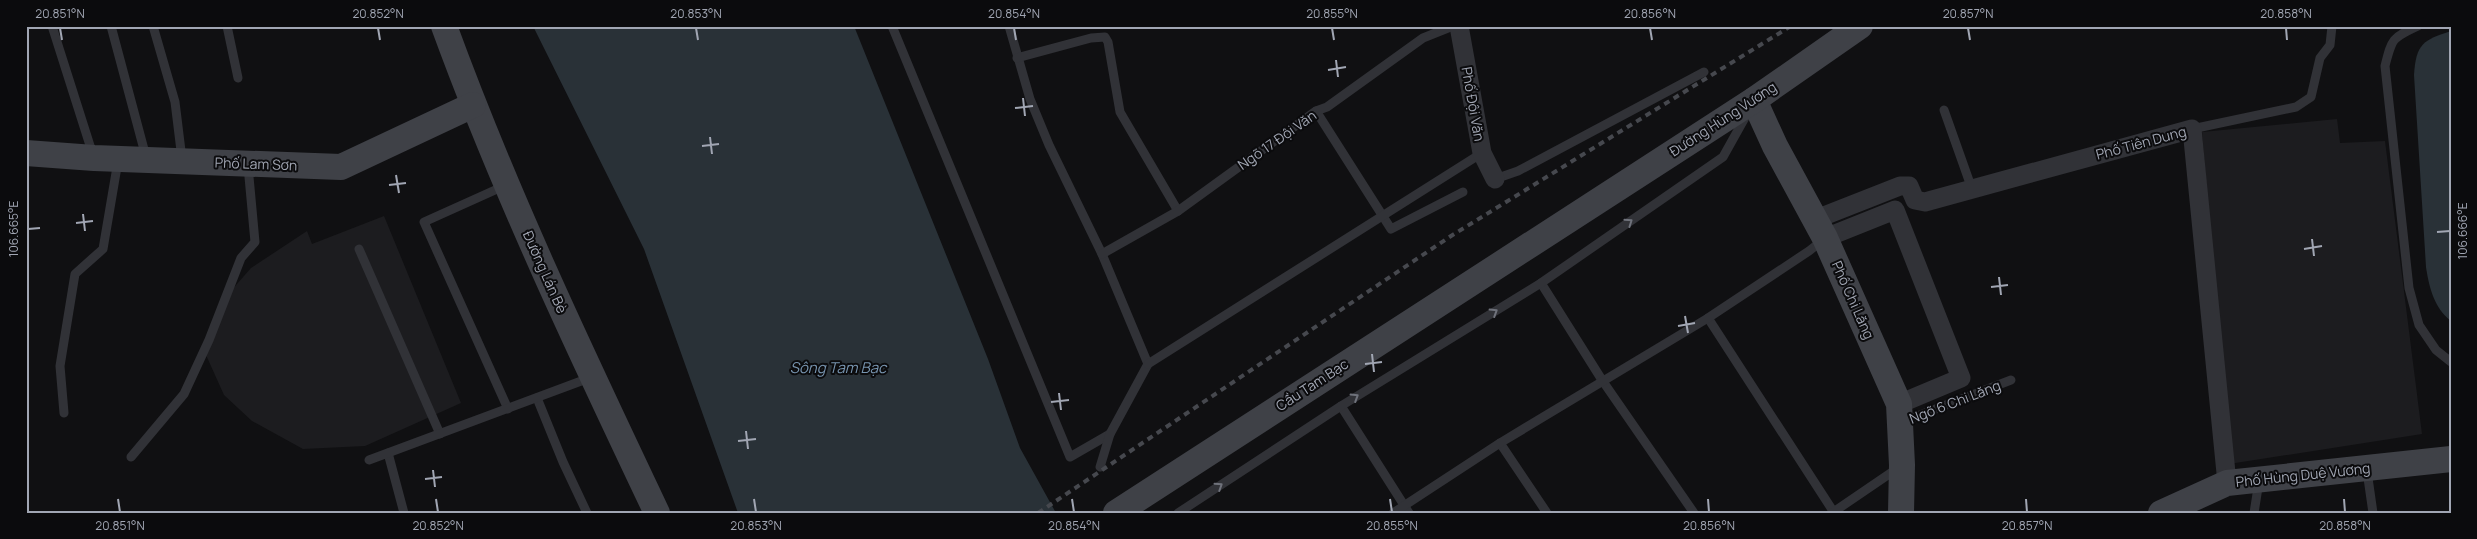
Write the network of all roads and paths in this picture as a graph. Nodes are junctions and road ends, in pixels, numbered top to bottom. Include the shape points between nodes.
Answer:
1 (52, 26) edge
2 (110, 26) edge
3 (153, 26) edge
4 (227, 26) edge
5 (444, 26) edge
6 (892, 26) edge
7 (1009, 26) edge
8 (1453, 26) edge
9 (1459, 26) edge
10 (2332, 26) edge
11 (2418, 26) edge
12 (1846, 30) edge
13 (1017, 58) junction
14 (1704, 72) dead end
15 (238, 78) dead end
16 (1754, 100) junction
17 (473, 105) junction
18 (1944, 110) dead end
19 (1316, 112) junction
20 (2192, 129) junction
21 (26, 152) edge
22 (1482, 153) junction
23 (106, 158) junction
24 (147, 160) junction
25 (182, 161) junction
26 (248, 164) junction
27 (1495, 178) joint
28 (507, 185) junction
29 (1972, 189) junction
30 (1463, 192) dead end
31 (1583, 209) joint
32 (1178, 211) junction
33 (1383, 216) junction
34 (1821, 229) junction
35 (359, 249) dead end
36 (1102, 254) junction
37 (1542, 283) junction
38 (1708, 318) junction
39 (2451, 362) edge
40 (1148, 364) junction
41 (592, 377) junction
42 (1602, 380) junction
43 (2011, 380) dead end
44 (537, 398) junction
45 (1341, 406) junction
46 (508, 408) junction
47 (64, 412) dead end
48 (1899, 414) junction
49 (440, 434) junction
50 (1110, 434) junction
51 (1500, 443) junction
52 (388, 453) junction
53 (131, 456) dead end
54 (2451, 459) edge
55 (369, 460) dead end
56 (1902, 465) junction
57 (1100, 467) dead end
58 (2367, 468) junction
59 (2260, 478) junction
60 (2227, 483) junction
61 (1406, 509) edge
62 (1833, 512) edge
63 (404, 513) edge
64 (587, 513) edge
65 (657, 513) edge
66 (1116, 513) edge
67 (1178, 513) edge
68 (1393, 513) edge
69 (1547, 513) edge
70 (1694, 513) edge
71 (1901, 513) edge
72 (2161, 513) edge
73 (2254, 513) edge
74 (2373, 513) edge

1 - 23 lane
2 - 24 lane
3 - 25 lane via 175,102
4 - 15 lane
5 - 17 main road, Đường Lán Bè
6 - 50 lane via 1070,457
7 - 13 lane
8 - 19 lane, Ngõ 17 Đội Văn via 1423,38
9 - 22 street, Phố Đội Văn
10 - 20 lane via 2330,45 2320,58 2311,97 2296,107
11 - 39 lane via 2396,36 2385,66 2409,288 2419,325 2436,350
12 - 16 main road, Đường Hùng Vương
13 - 32 lane via 1105,37 1120,112
13 - 36 lane via 1049,145
14 - 27 lane via 1518,171
16 - 31 main road, Đường Hùng Vương
16 - 34 main road, Phố Chi Lăng via 1775,146
37 -> 16 lane via 1723,157
17 - 26 main road, Phố Lam Sơn via 341,167
17 - 28 main road, Đường Lán Bè
18 - 29 lane
19 - 32 lane, Ngõ 17 Đội Văn
19 - 33 lane
20 - 29 street, Phố Tiên Dung
20 - 60 street, Phố Tiên Dung
21 - 23 main road, Phố Lam Sơn
22 - 27 street, Phố Đội Văn
22 - 33 lane
23 - 24 main road, Phố Lam Sơn
23 - 47 lane via 103,249 75,274 60,366
24 - 25 main road, Phố Lam Sơn
25 - 26 main road, Phố Lam Sơn
26 - 53 lane via 255,242 241,258 184,394
28 - 41 main road, Đường Lán Bè
28 - 46 lane via 424,222
29 - 34 street, Phố Tiên Dung via 1925,202 1915,200 1909,186 1900,186
30 - 33 lane via 1391,229
31 - 66 main road, Cầu Tam Bạc
32 - 36 lane, Ngõ 17 Đội Văn
33 - 40 lane
34 - 38 lane via 1809,252
34 - 48 main road, Phố Chi Lăng
34 - 48 street via 1895,210 1961,378
35 - 49 lane
36 - 40 lane
37 - 42 lane
45 -> 37 lane
38 - 42 lane
38 - 62 lane
40 - 50 lane
41 - 44 lane
41 - 65 main road, Đường Lán Bè
42 - 51 lane
42 - 70 lane
43 - 48 lane, Ngõ 6 Chi Lăng
44 - 46 lane
44 - 64 lane
45 - 61 lane
67 -> 45 lane
46 - 49 lane
48 - 56 main road, Phố Chi Lăng
49 - 52 lane
50 - 57 lane
51 - 61 lane
51 - 69 lane
52 - 55 lane
52 - 63 lane
54 - 58 main road, Phố Hùng Duệ Vương
56 - 62 lane
56 - 71 main road, Phố Chi Lăng
58 - 59 main road, Phố Hùng Duệ Vương
58 - 74 lane
59 - 60 main road, Phố Hùng Duệ Vương
59 - 73 lane
60 - 72 main road, Phố Hùng Duệ Vương
61 - 68 lane

